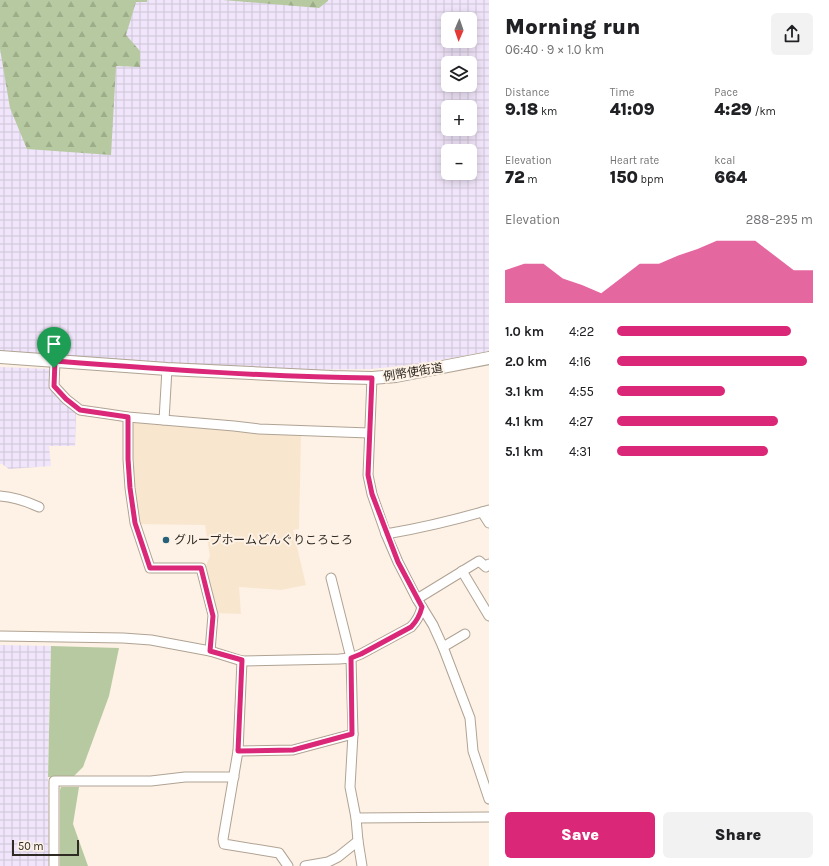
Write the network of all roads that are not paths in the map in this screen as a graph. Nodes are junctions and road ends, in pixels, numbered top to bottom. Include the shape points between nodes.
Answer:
1 (0, 357) edge
2 (489, 358) edge
3 (55, 361) junction
4 (167, 369) junction
5 (372, 378) junction
6 (128, 417) junction
7 (164, 420) junction
8 (369, 433) junction
9 (0, 496) edge
10 (39, 507) dead end
11 (485, 511) edge
12 (489, 523) edge
13 (386, 534) junction
14 (489, 564) edge
15 (462, 571) junction
16 (331, 578) dead end
17 (419, 603) junction
18 (489, 616) edge
19 (465, 634) dead end
20 (0, 636) edge
21 (443, 647) junction
22 (210, 651) junction
23 (351, 658) junction
24 (242, 660) junction
25 (352, 734) junction
26 (238, 751) junction
27 (234, 777) junction
28 (489, 799) edge
29 (489, 816) edge
30 (356, 818) junction
31 (358, 841) junction
32 (54, 866) edge
33 (288, 866) edge
34 (305, 866) edge
35 (362, 866) edge

1 - 3 main road, 例幣使街道
2 - 5 main road, 例幣使街道 via 396,376
3 - 4 main road, 例幣使街道
3 - 6 street via 54,386 80,410
4 - 5 main road, 例幣使街道
4 - 7 street
5 - 8 street
6 - 7 street
6 - 22 street via 128,459 135,523 150,568 201,568 213,616
7 - 8 street via 259,429
8 - 13 street via 368,475
9 - 10 street via 22,500
11 - 12 street
11 - 13 street
13 - 17 street
14 - 15 street via 486,567 478,561
15 - 17 street
15 - 18 street
16 - 23 street
17 - 21 street via 433,624
17 - 23 street via 420,614 411,627
19 - 21 street
20 - 22 street via 123,638 150,640
21 - 28 street via 470,718 473,751
22 - 24 street
23 - 24 street
23 - 25 street
24 - 26 street
25 - 26 street via 293,750
25 - 30 street via 350,787
26 - 27 street
27 - 32 street via 186,777 151,781 54,781
27 - 33 street via 224,844 279,853
29 - 30 street
30 - 31 street
31 - 34 street via 328,862
31 - 35 street

